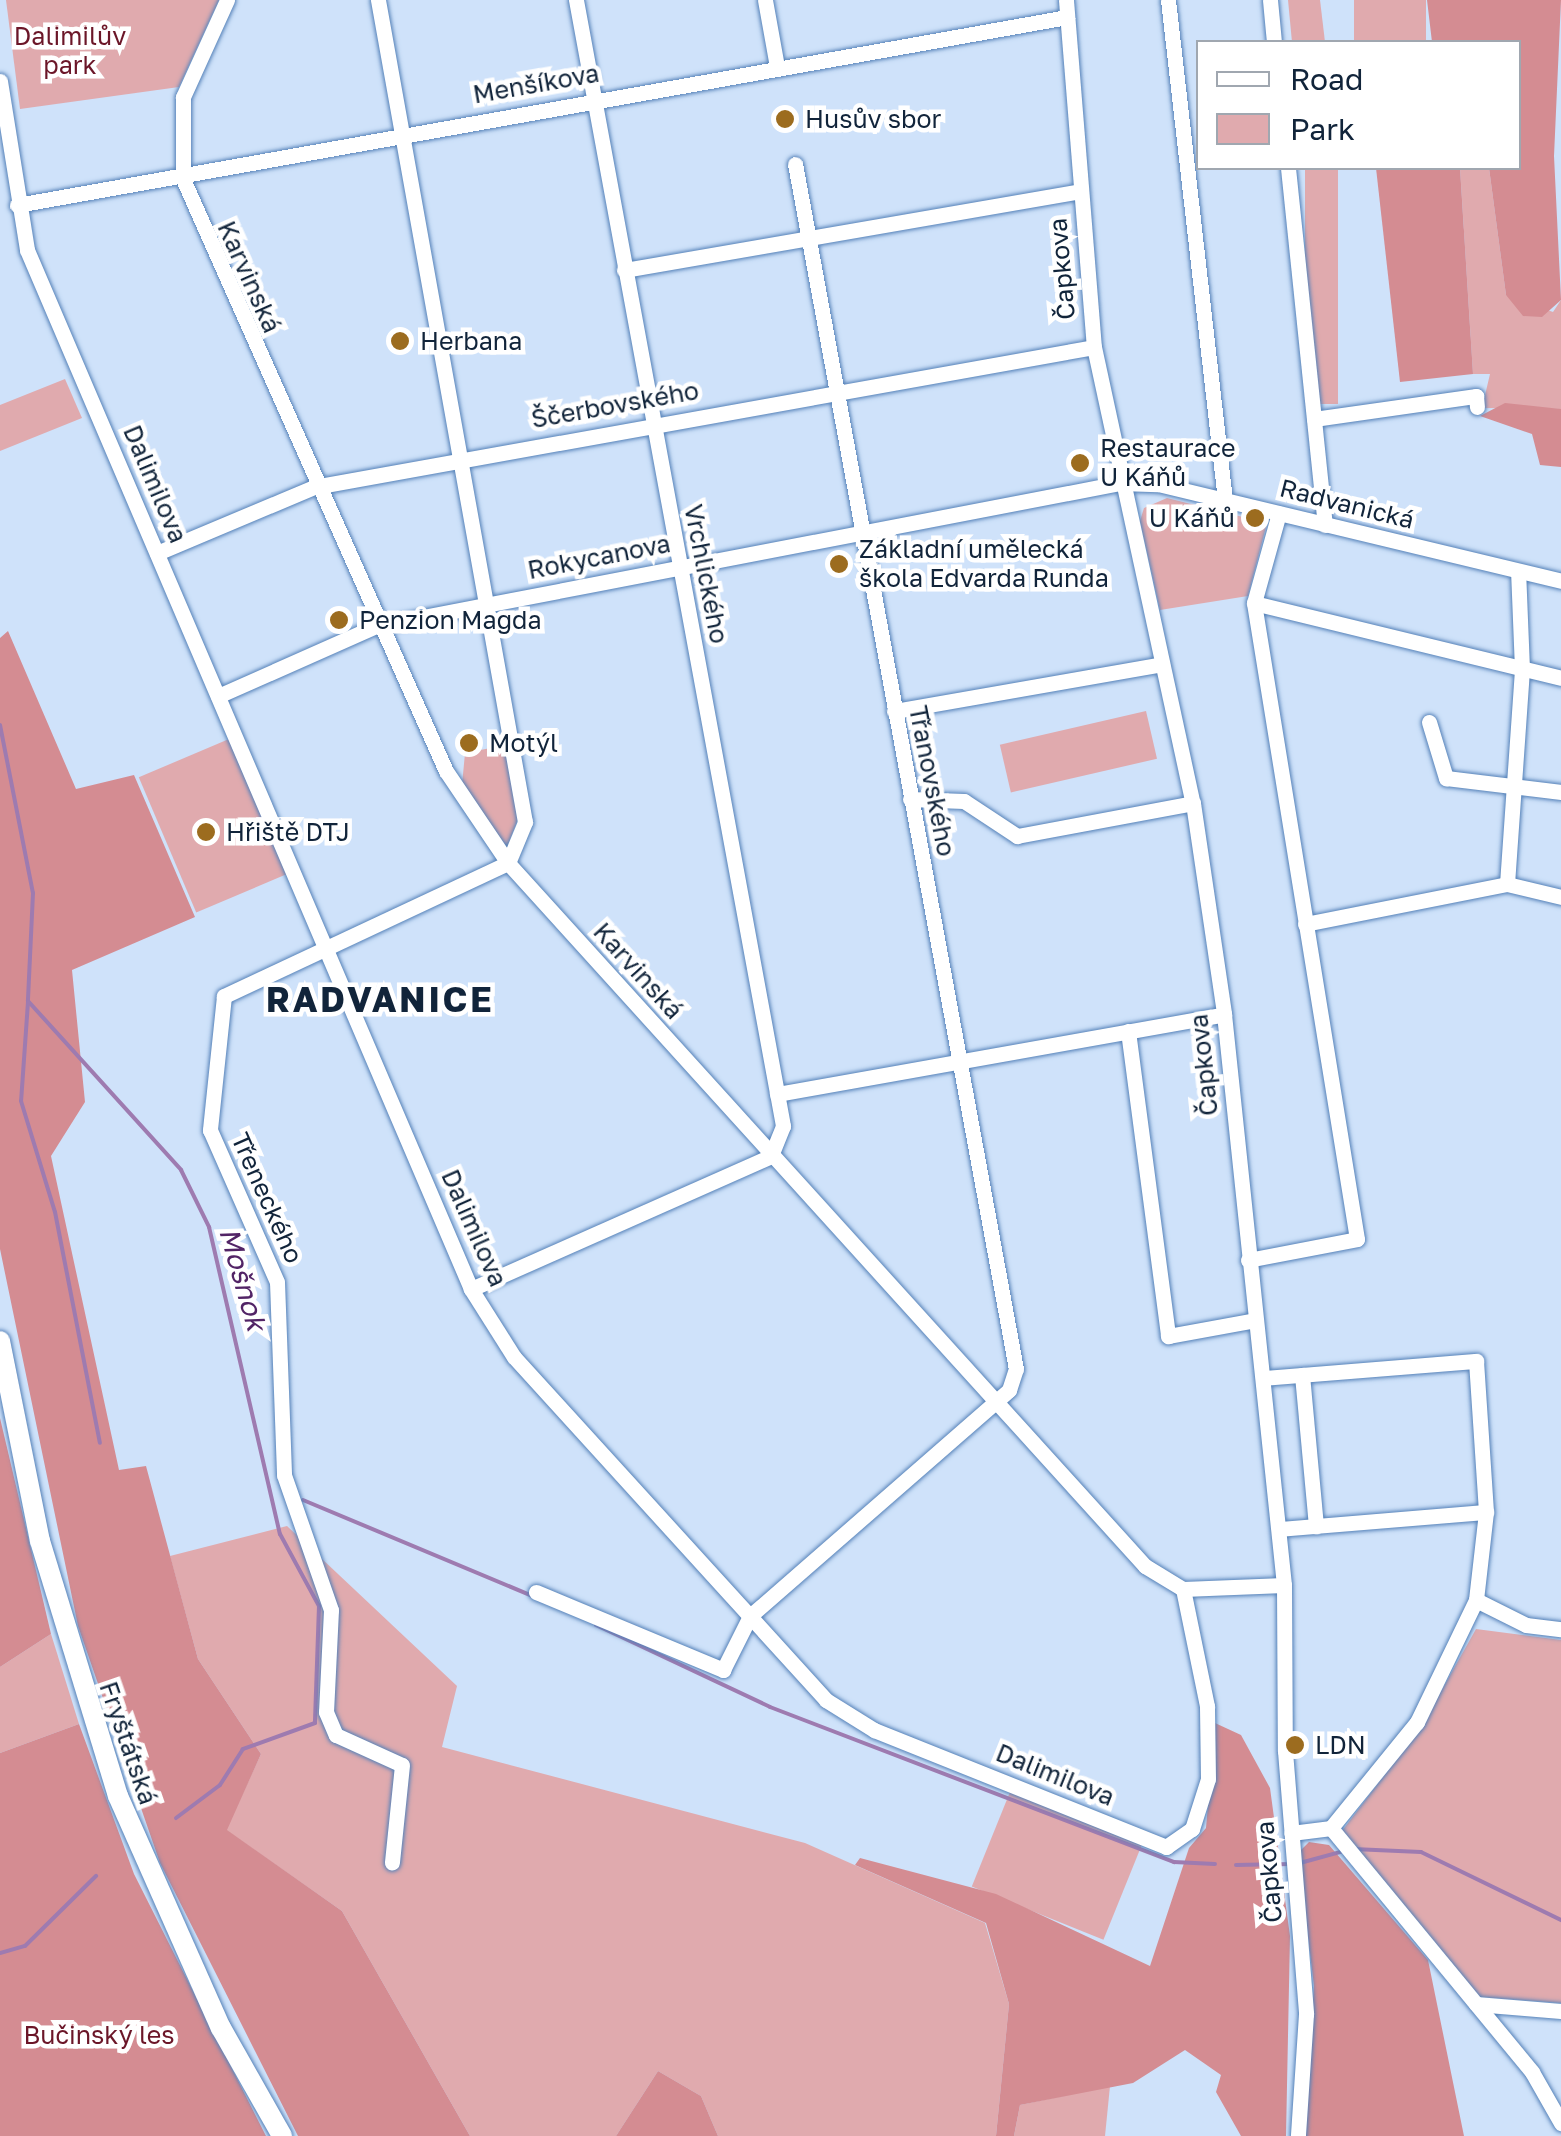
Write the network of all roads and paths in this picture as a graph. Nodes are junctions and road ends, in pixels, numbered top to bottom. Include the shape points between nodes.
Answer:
1 (227, 0) edge
2 (378, 0) edge
3 (576, 0) edge
4 (765, 0) edge
5 (1066, 0) edge
6 (1168, 0) edge
7 (1270, 0) edge
8 (1067, 17) junction
9 (1274, 40) edge
10 (777, 67) junction
11 (0, 80) edge
12 (593, 99) junction
13 (401, 134) junction
14 (794, 164) dead end
15 (1288, 170) edge
16 (183, 179) junction
17 (1080, 190) junction
18 (17, 205) junction
19 (808, 236) junction
20 (624, 270) junction
21 (1094, 347) junction
22 (835, 391) junction
23 (1477, 408) dead end
24 (1314, 419) junction
25 (652, 423) junction
26 (457, 459) junction
27 (1120, 483) junction
28 (314, 487) junction
29 (1225, 500) junction
30 (1278, 513) junction
31 (1325, 525) junction
32 (861, 532) junction
33 (157, 553) junction
34 (680, 567) junction
35 (1518, 571) junction
36 (1561, 582) edge
37 (1254, 603) junction
38 (485, 605) junction
39 (376, 626) junction
40 (1162, 664) junction
41 (1522, 669) junction
42 (1561, 678) edge
43 (218, 696) junction
44 (894, 711) junction
45 (1429, 722) dead end
46 (1514, 781) junction
47 (1561, 792) edge
48 (910, 799) junction
49 (1193, 803) junction
50 (508, 863) junction
51 (1508, 884) junction
52 (1561, 897) edge
53 (1305, 924) junction
54 (323, 944) junction
55 (1224, 1014) junction
56 (1128, 1031) junction
57 (959, 1061) junction
58 (777, 1094) junction
59 (771, 1156) junction
60 (1248, 1260) junction
61 (470, 1289) junction
62 (1255, 1320) junction
63 (0, 1341) edge
64 (1302, 1375) junction
65 (1263, 1378) junction
66 (996, 1400) junction
67 (1486, 1512) junction
68 (1316, 1526) junction
69 (1280, 1529) junction
70 (1284, 1585) junction
71 (1184, 1589) junction
72 (536, 1592) dead end
73 (1476, 1600) junction
74 (750, 1616) junction
75 (1561, 1629) edge
76 (1331, 1828) junction
77 (1290, 1833) junction
78 (392, 1862) dead end
79 (1476, 2004) junction
80 (1561, 2011) edge
81 (1561, 2123) edge
82 (282, 2136) edge
83 (1298, 2136) edge

1 - 16 street via 184,97
2 - 13 street
3 - 12 street, Vrchlického
4 - 10 street
5 - 8 street, Čapkova
6 - 29 street
7 - 9 street
8 - 10 street, Menšíkova
8 - 17 street, Čapkova
10 - 12 street, Menšíkova
11 - 18 street, Dalimilova
12 - 13 street, Menšíkova
12 - 20 street, Vrchlického
13 - 16 street, Menšíkova
13 - 26 street
14 - 19 street, Třanovského
15 - 24 street
16 - 18 street, Menšíkova
16 - 28 street, Karvinská
17 - 19 street
17 - 21 street, Čapkova
18 - 33 street, Dalimilova
19 - 20 street
19 - 22 street, Třanovského
20 - 25 street, Vrchlického
21 - 22 street, Ščerbovského
21 - 27 street, Čapkova
22 - 25 street, Ščerbovského
22 - 32 street, Třanovského
23 - 24 street via 1476,396
24 - 31 street
25 - 26 street, Ščerbovského
25 - 34 street, Vrchlického
26 - 28 street, Ščerbovského
26 - 38 street
27 - 29 street, Radvanická
27 - 32 street, Rokycanova
27 - 40 street, Čapkova
28 - 33 street, Ščerbovského
28 - 39 street, Karvinská
29 - 30 street, Radvanická
30 - 31 street, Radvanická
30 - 37 street
31 - 35 street, Radvanická
32 - 34 street, Rokycanova
32 - 44 street, Třanovského
33 - 43 street, Dalimilova
34 - 38 street, Rokycanova
34 - 58 street, Vrchlického
35 - 36 street, Radvanická
35 - 41 street
37 - 41 street
37 - 53 street
38 - 39 street, Rokycanova
38 - 50 street via 526,822
39 - 43 street, Rokycanova
39 - 50 street, Karvinská via 446,770
40 - 44 street
40 - 49 street, Čapkova
41 - 42 street
41 - 46 street
43 - 54 street, Dalimilova
44 - 48 street, Třanovského
45 - 46 street via 1446,778
46 - 47 street
46 - 51 street
48 - 49 street via 964,801 1017,836
48 - 57 street, Třanovského
49 - 55 street, Čapkova
50 - 54 street, Třeneckého
50 - 59 street, Karvinská
51 - 52 street
51 - 53 street
53 - 60 street via 1357,1238
54 - 61 street, Dalimilova
54 - 78 street, Třeneckého via 224,996 210,1130 277,1282 284,1474 331,1610 326,1712 336,1735 402,1766
55 - 56 street
55 - 60 street, Čapkova
56 - 57 street
56 - 62 street via 1168,1336
57 - 58 street
57 - 66 street, Třanovského via 1016,1369
58 - 59 street, Vrchlického via 783,1126
59 - 61 street
59 - 66 street, Karvinská
60 - 62 street, Čapkova
61 - 74 street, Dalimilova via 514,1357
62 - 65 street, Čapkova
63 - 82 main road, Fryštátská via 40,1541 112,1777 222,2028
64 - 65 street
64 - 67 street via 1476,1361
64 - 68 street
65 - 69 street, Čapkova
66 - 71 street, Karvinská via 1145,1566
66 - 74 street
67 - 68 street
67 - 73 street
68 - 69 street
69 - 70 street, Čapkova
70 - 71 street
70 - 77 street, Čapkova
71 - 74 street, Dalimilova via 1207,1706 1208,1779 1192,1829 1166,1846 874,1730 826,1700
72 - 74 street via 722,1670
73 - 75 street via 1526,1626
73 - 76 street via 1416,1722
76 - 77 street
76 - 79 street
77 - 83 street, Čapkova via 1306,2014
79 - 80 street
79 - 81 street

